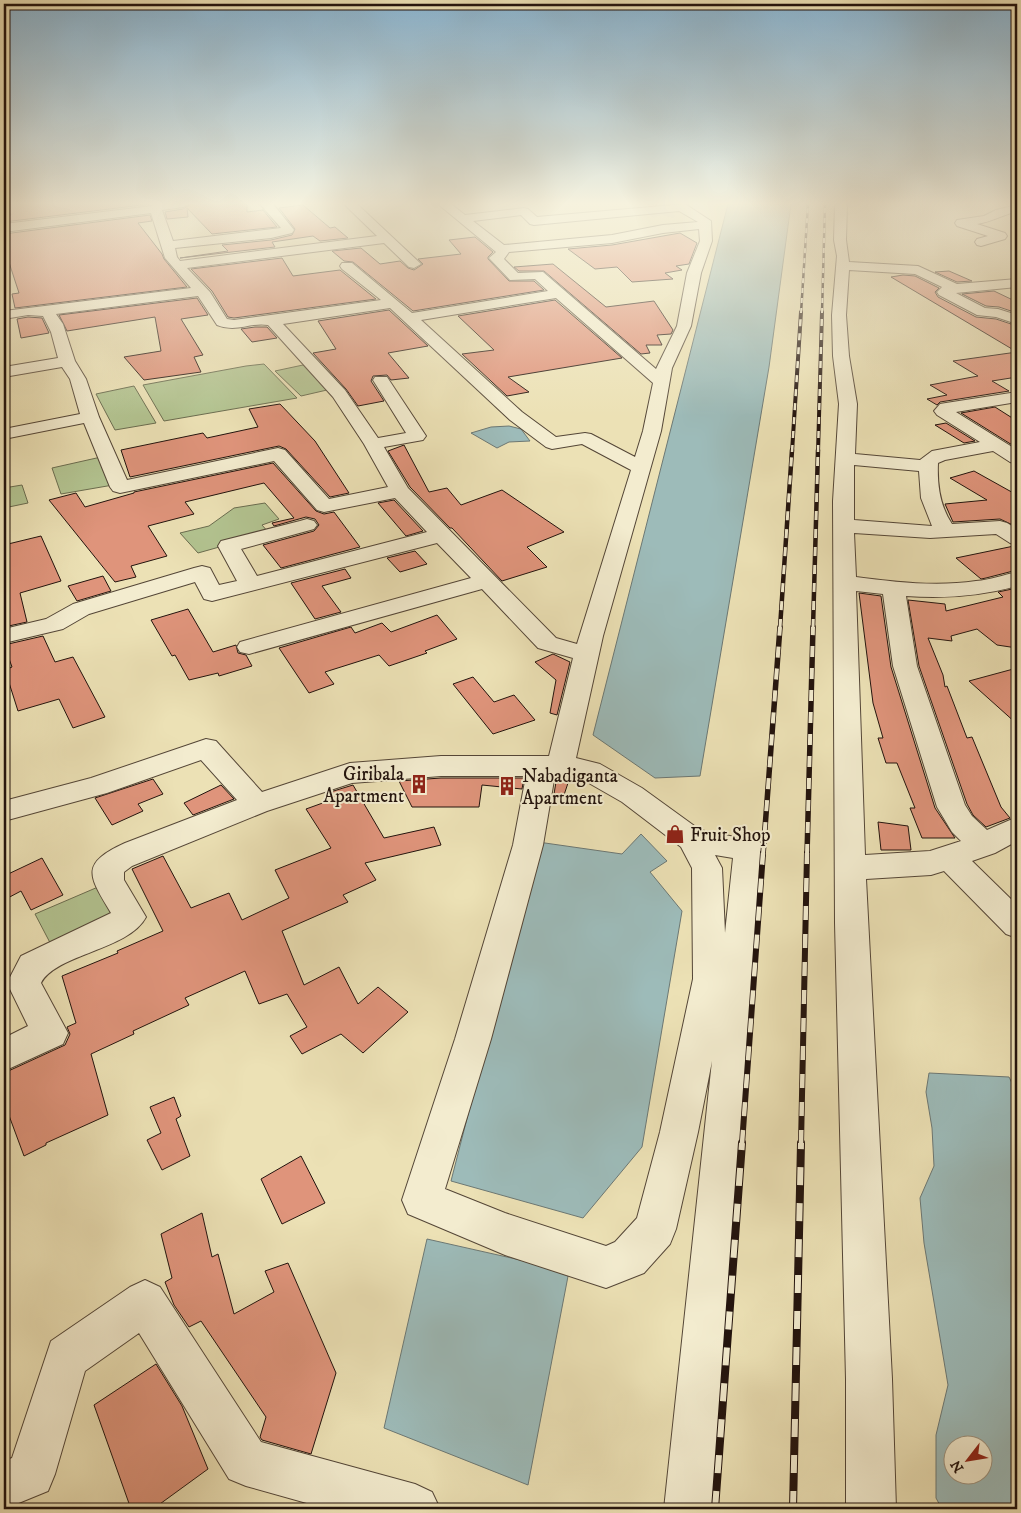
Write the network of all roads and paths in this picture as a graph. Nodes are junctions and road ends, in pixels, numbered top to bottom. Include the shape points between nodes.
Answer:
1 (185, 275) edge
2 (357, 275) edge
3 (512, 275) edge
4 (694, 275) edge
5 (841, 275) edge
6 (926, 275) edge
7 (1017, 283) edge
8 (952, 289) junction
9 (201, 291) junction
10 (560, 293) junction
11 (393, 302) junction
12 (45, 311) junction
13 (4, 315) edge
14 (409, 318) junction
15 (1017, 320) edge
16 (270, 321) junction
17 (66, 361) junction
18 (4, 372) edge
19 (381, 380) dead end
20 (661, 382) junction
21 (1017, 397) edge
22 (90, 417) junction
23 (4, 434) edge
24 (373, 444) junction
25 (996, 445) junction
26 (1017, 458) edge
27 (846, 459) junction
28 (928, 466) junction
29 (641, 468) junction
30 (400, 491) junction
31 (307, 525) dead end
32 (844, 526) junction
33 (947, 532) junction
34 (441, 535) junction
35 (1017, 539) edge
36 (1017, 579) edge
37 (487, 582) junction
38 (844, 583) junction
39 (250, 584) junction
40 (893, 588) junction
41 (4, 636) edge
42 (249, 648) dead end
43 (586, 654) junction
44 (552, 765) junction
45 (257, 804) junction
46 (4, 811) edge
47 (1017, 828) edge
48 (692, 840) junction
49 (984, 845) junction
50 (949, 857) junction
51 (852, 868) junction
52 (1017, 925) edge
53 (4, 1055) edge
54 (4, 1486) edge
55 (415, 1509) edge
56 (689, 1509) edge
57 (871, 1509) edge

1 - 9 street
2 - 11 street
3 - 10 street via 538,275
4 - 20 street via 684,326 664,368
5 - 27 street via 841,356 848,404
6 - 8 street
7 - 8 street
8 - 15 street via 944,292 982,312 998,313
9 - 12 street
9 - 16 street via 225,324
10 - 14 street
10 - 20 street
11 - 14 street
11 - 16 street
12 - 13 street
12 - 17 street via 54,322
14 - 29 street via 516,416 552,443 584,438
16 - 24 street via 339,394
17 - 18 street
17 - 22 street via 78,379
19 - 24 street via 418,436
20 - 29 street
21 - 25 street via 943,410
22 - 23 street
22 - 30 street via 120,486 278,454 324,506
24 - 30 street
25 - 26 street
25 - 28 street via 940,455 929,461
27 - 28 street
27 - 32 street
28 - 33 street via 932,508
29 - 43 street
30 - 34 street
31 - 39 street via 229,546
32 - 33 street
32 - 38 street
33 - 35 street via 1000,527
34 - 37 street
34 - 39 street
36 - 40 street via 956,591
37 - 42 street
37 - 43 street via 547,643
38 - 40 street
38 - 51 street
39 - 41 street via 212,594 202,573 82,609 72,618
40 - 49 street via 905,666 951,807 962,824
43 - 44 street
44 - 45 street via 441,766 350,773
44 - 48 street via 590,771 632,795
44 - 48 street via 473,1039 422,1200 505,1234 606,1267 629,1258 655,1229 679,1132 710,979 707,868
45 - 46 street via 206,748 97,786
45 - 53 street via 136,851 110,867 108,881 130,917 33,966 24,983 50,1033
47 - 49 street
48 - 56 street via 748,850
49 - 50 street
50 - 51 street via 931,863
50 - 52 street
51 - 57 street via 851,923
54 - 55 street via 31,1474 67,1357 145,1302 246,1462

